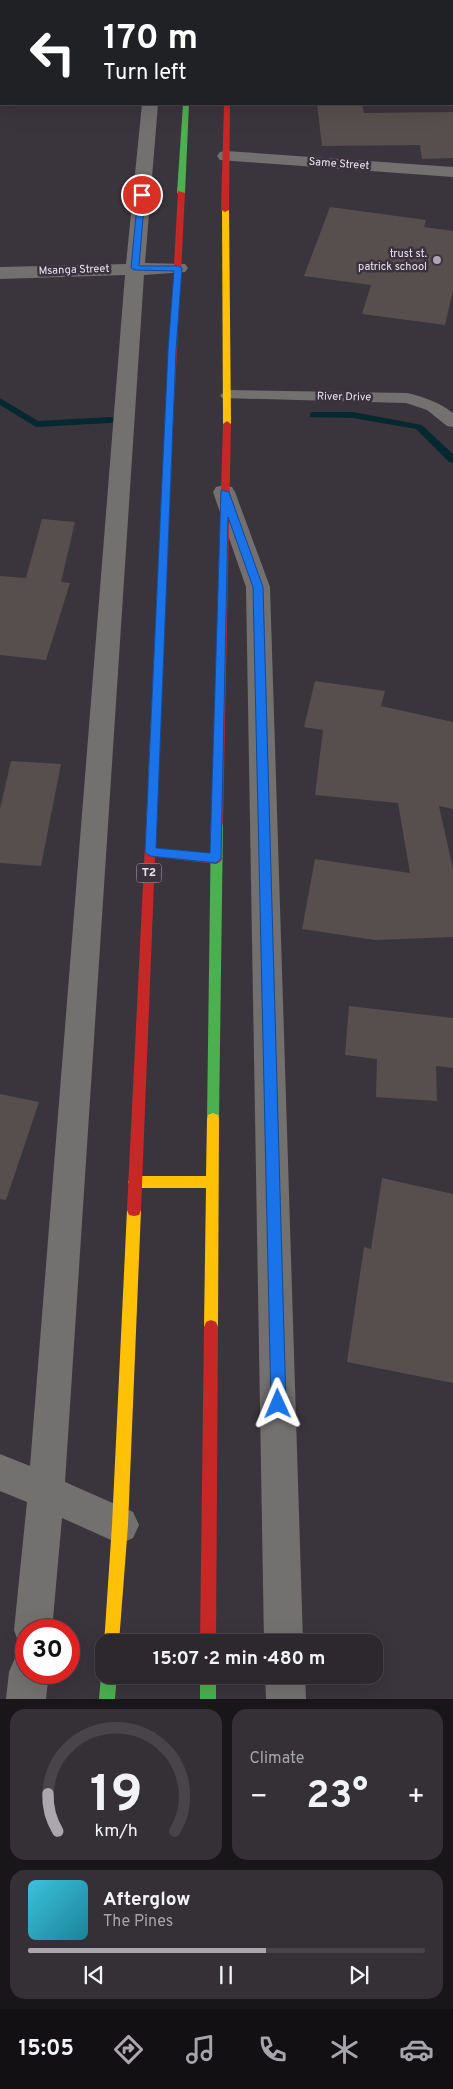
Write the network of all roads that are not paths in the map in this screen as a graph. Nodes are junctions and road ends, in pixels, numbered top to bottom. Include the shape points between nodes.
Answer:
1 (150, 105) edge
2 (186, 105) edge
3 (226, 105) edge
4 (226, 156) junction
5 (453, 172) edge
6 (135, 268) junction
7 (178, 268) junction
8 (0, 273) edge
9 (228, 395) junction
10 (453, 422) edge
11 (224, 492) junction
12 (150, 852) junction
13 (216, 859) junction
14 (135, 1182) junction
15 (212, 1182) junction
16 (0, 1472) edge
17 (46, 1492) junction
18 (120, 1525) junction
19 (34, 1619) edge
20 (112, 1634) edge
21 (208, 1634) edge
22 (284, 1634) edge
23 (28, 1684) edge
24 (108, 1684) edge
25 (208, 1684) edge
26 (285, 1684) edge
27 (26, 1699) edge
28 (107, 1699) edge
29 (208, 1699) edge
30 (286, 1699) edge

1 - 6 street
2 - 7 highway, T2
3 - 4 highway
4 - 5 street, Same Street
4 - 9 highway via 224,267
6 - 7 street, Msanga Street
6 - 8 street, Msanga Street
6 - 17 street
7 - 12 highway, T2 via 171,360
9 - 10 lane, River Drive via 408,398 428,403 443,411
9 - 11 highway
11 - 13 highway
11 - 22 street via 258,587
12 - 13 highway
12 - 14 highway, T2
13 - 15 highway
14 - 15 highway
14 - 18 highway, T2
15 - 21 highway
16 - 17 street
17 - 18 street
17 - 19 street
18 - 20 highway, T2
23 - 27 street
24 - 28 highway
25 - 29 highway
26 - 30 street

